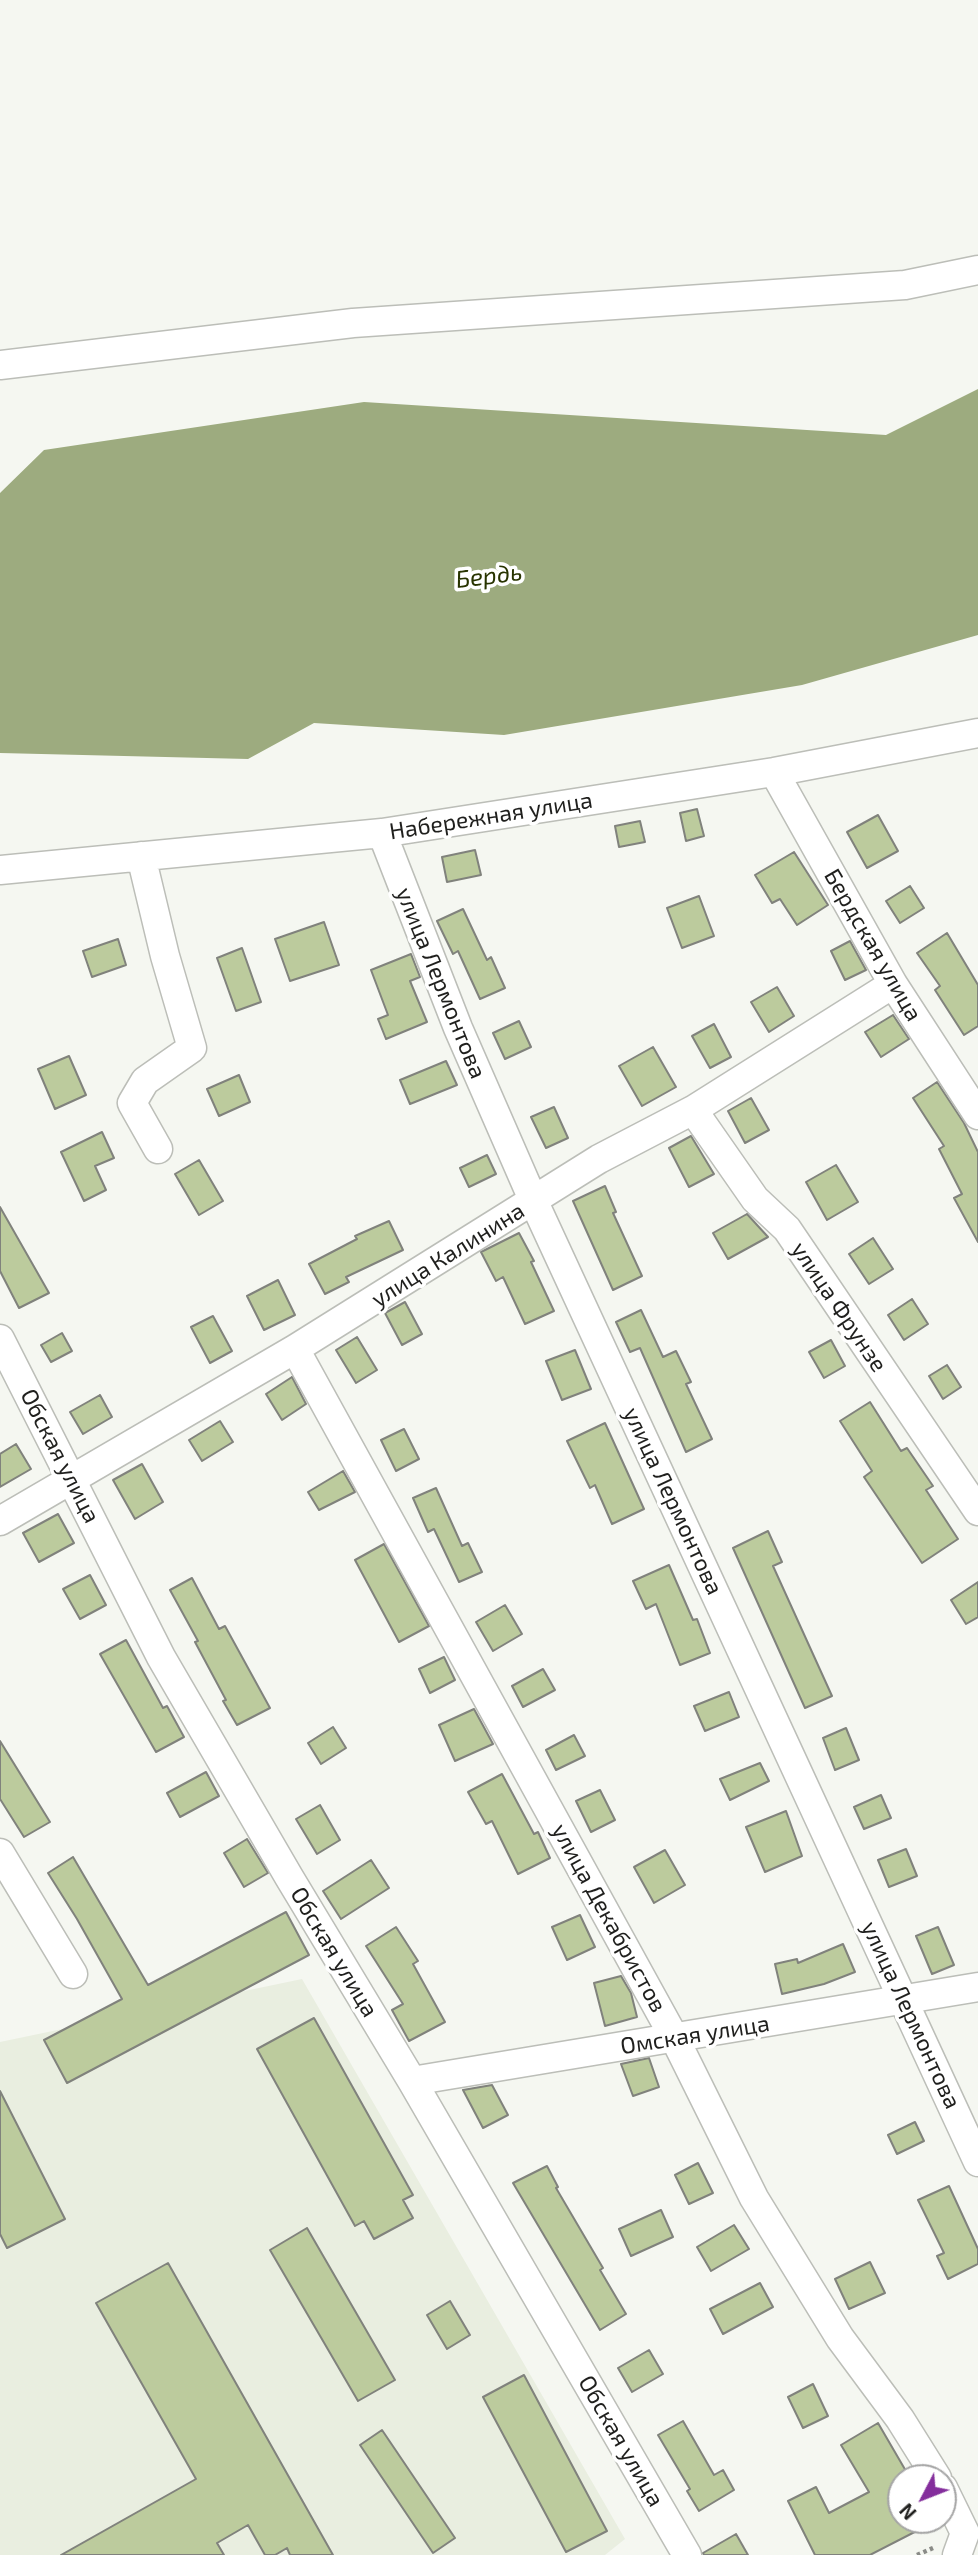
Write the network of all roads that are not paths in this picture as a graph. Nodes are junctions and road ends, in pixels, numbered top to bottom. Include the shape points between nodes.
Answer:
1 (978, 270) edge
2 (0, 365) edge
3 (978, 733) edge
4 (774, 772) junction
5 (382, 833) junction
6 (141, 856) junction
7 (0, 870) edge
8 (893, 984) junction
9 (693, 1110) junction
10 (978, 1115) edge
11 (158, 1149) dead end
12 (534, 1202) junction
13 (0, 1339) edge
14 (295, 1349) junction
15 (72, 1478) junction
16 (978, 1511) edge
17 (0, 1521) edge
18 (0, 1853) edge
19 (73, 1974) dead end
20 (978, 1987) edge
21 (905, 2000) junction
22 (675, 2039) junction
23 (412, 2081) junction
24 (978, 2162) edge
25 (928, 2464) edge
26 (957, 2517) edge
27 (687, 2555) edge
28 (957, 2555) edge

1 - 2 street via 905,285 353,323
3 - 4 street, Набережная улица
4 - 5 street, Набережная улица
4 - 8 street, Бердская улица
5 - 6 street, Набережная улица
5 - 12 street, улица Лермонтова via 453,1016
6 - 7 street, Набережная улица
6 - 11 street via 192,1048 145,1082 132,1103
8 - 9 street, улица Калинина
8 - 10 street, Бердская улица
9 - 12 street, улица Калинина via 599,1159
9 - 16 street, улица Фрунзе via 755,1199 787,1229
12 - 14 street, улица Калинина
12 - 21 street, улица Лермонтова
13 - 15 street, Обская улица
14 - 15 street, улица Калинина
14 - 22 street, улица Декабристов
15 - 17 street, улица Калинина
15 - 23 street, Обская улица via 161,1657
18 - 19 street
20 - 21 street, Омская улица
21 - 22 street, Омская улица
21 - 24 street, улица Лермонтова
22 - 23 street, Омская улица
22 - 25 street, улица Декабристов via 754,2198 840,2338
23 - 27 street, Обская улица
26 - 28 street via 965,2533

